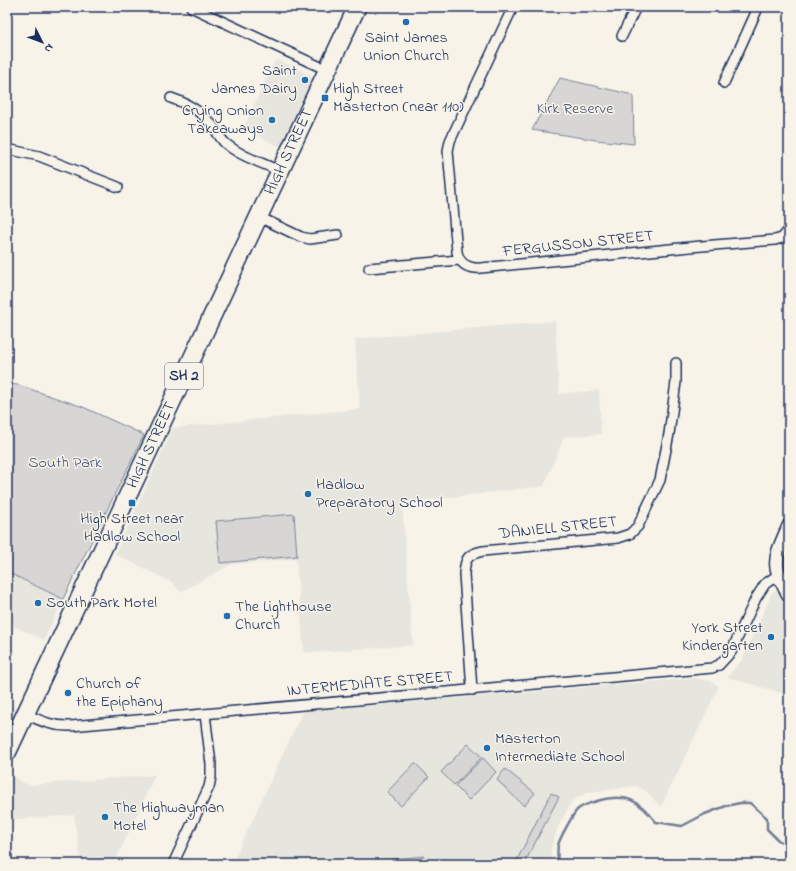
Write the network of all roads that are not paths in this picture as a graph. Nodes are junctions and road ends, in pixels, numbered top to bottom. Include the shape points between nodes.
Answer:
1 (191, 7) edge
2 (357, 7) edge
3 (513, 7) edge
4 (636, 7) edge
5 (754, 8) edge
6 (622, 36) dead end
7 (327, 70) junction
8 (724, 83) dead end
9 (172, 98) dead end
10 (7, 149) edge
11 (280, 171) junction
12 (118, 187) dead end
13 (259, 217) junction
14 (789, 230) edge
15 (338, 235) dead end
16 (460, 260) junction
17 (369, 268) dead end
18 (676, 363) dead end
19 (789, 526) edge
20 (778, 575) junction
21 (789, 595) edge
22 (472, 690) junction
23 (25, 714) junction
24 (205, 714) junction
25 (8, 747) edge
26 (173, 864) edge

1 - 7 street
2 - 7 highway, HIGH STREET / SH 2
3 - 16 street via 450,141 448,151 457,252
4 - 6 street
5 - 8 street
7 - 11 highway, HIGH STREET / SH 2
9 - 11 street via 192,106 201,113 224,142 232,148
10 - 12 street via 39,156
11 - 13 highway, HIGH STREET / SH 2
13 - 15 street via 301,237
13 - 23 highway, HIGH STREET / SH 2
14 - 16 street, FERGUSSON STREET via 782,238 775,240 481,268 468,267
16 - 17 street, FERGUSSON STREET
18 - 22 street, DANIELL STREET via 675,390 660,480 638,526 630,534 618,538 483,551 472,553 465,562
19 - 20 street via 776,559
20 - 21 street
20 - 22 street, INTERMEDIATE STREET via 765,584 759,593 731,652 719,665 703,670
22 - 24 street, INTERMEDIATE STREET
23 - 24 street, INTERMEDIATE STREET via 61,727
23 - 25 highway, HIGH STREET / SH 2
24 - 26 street via 211,777 209,787

